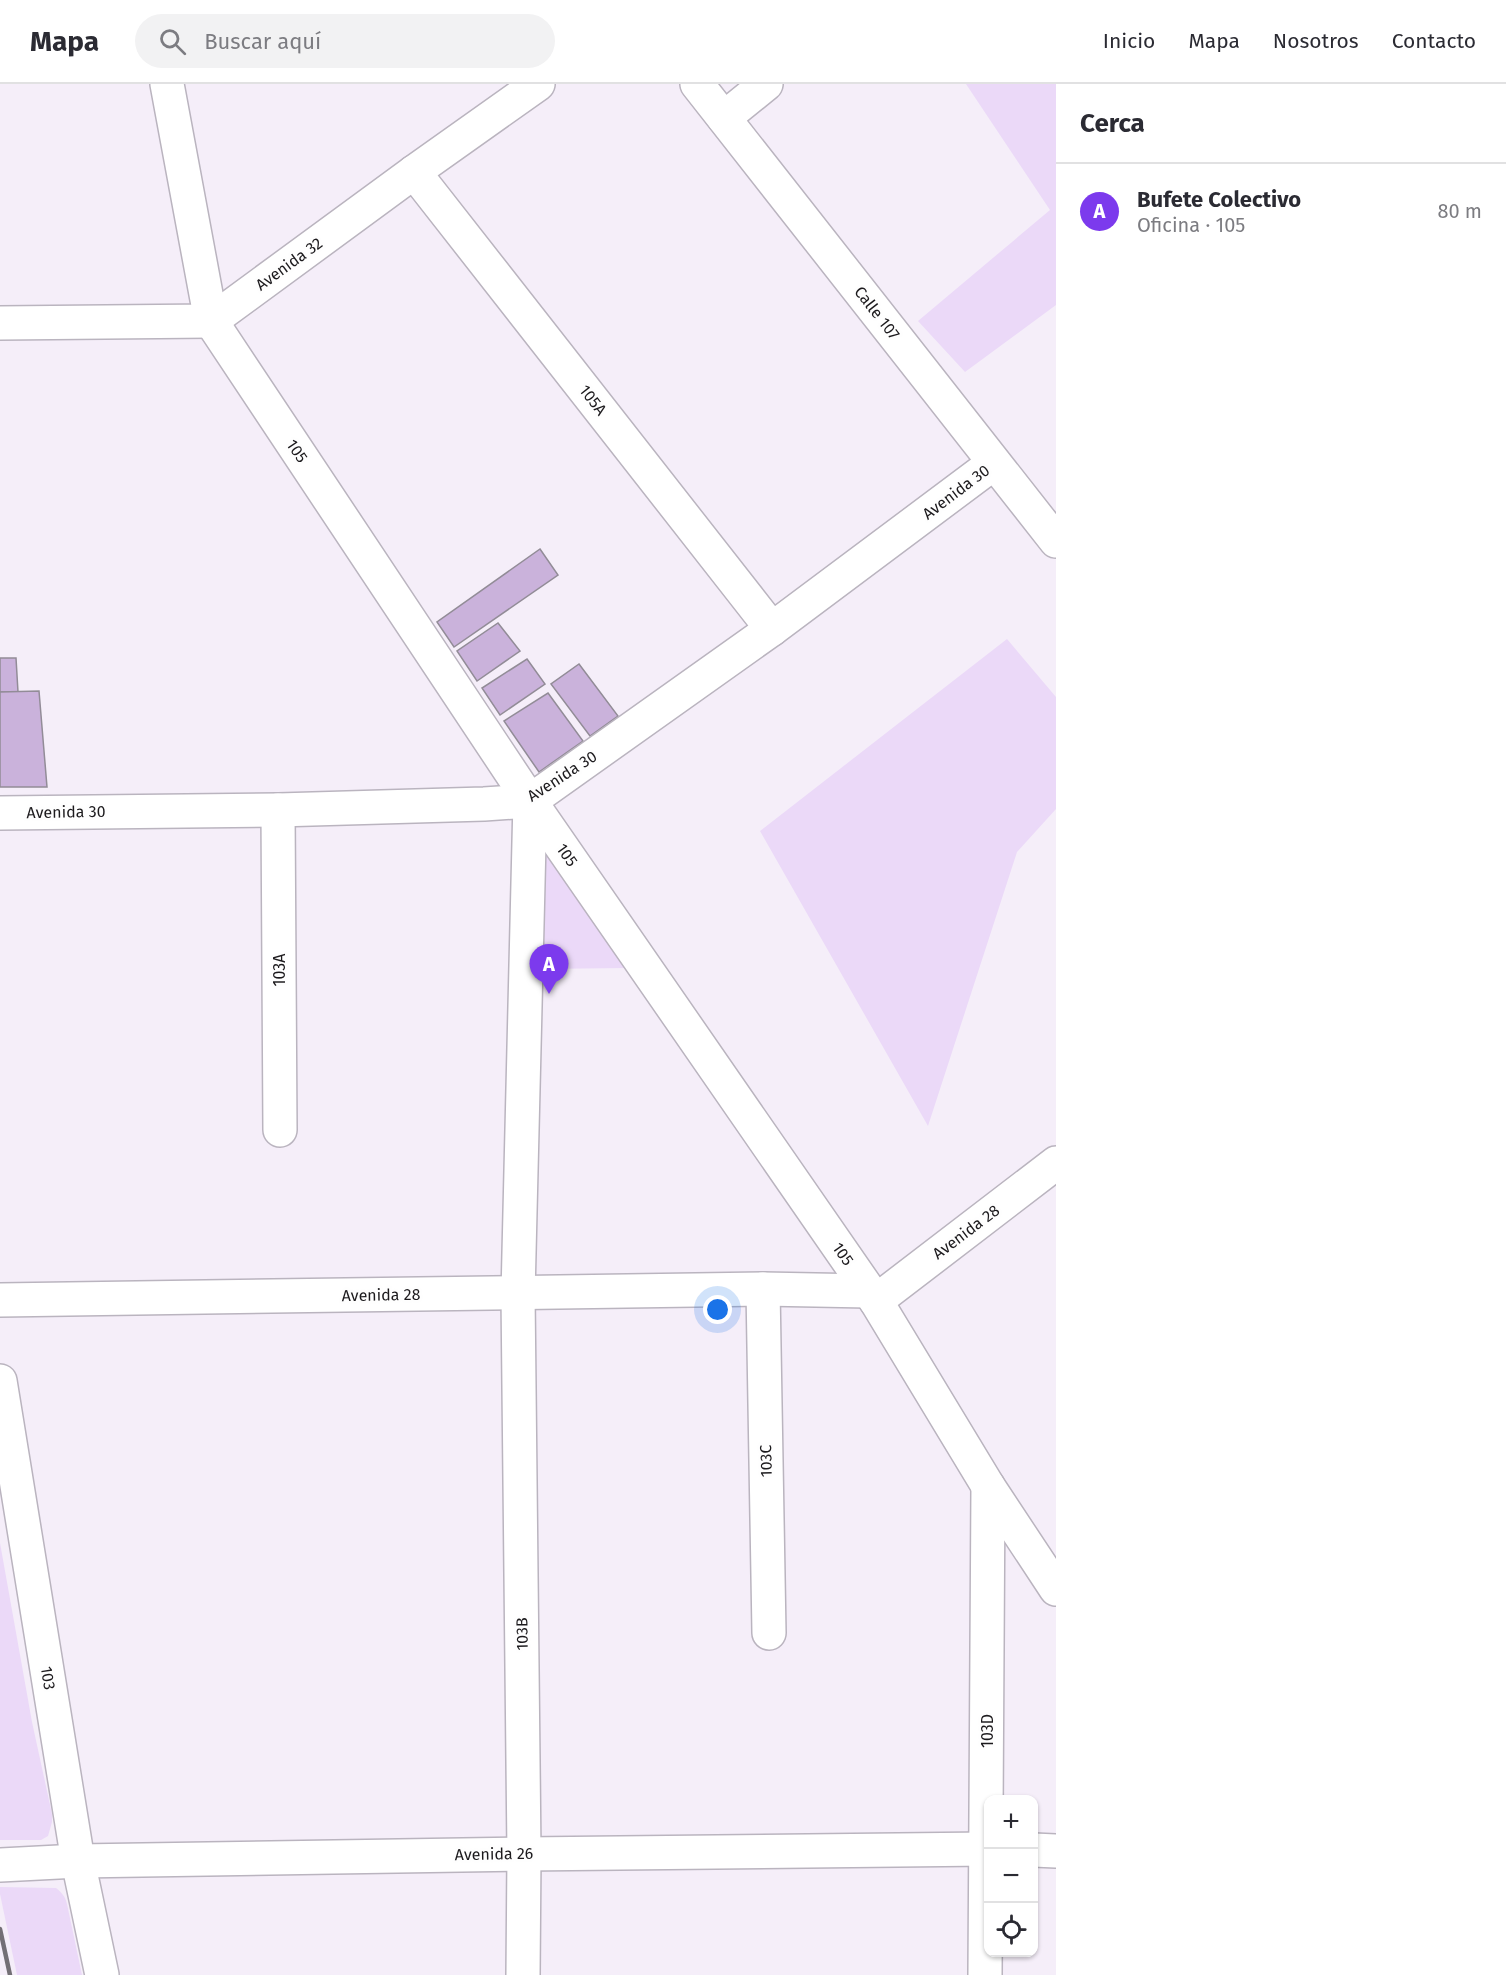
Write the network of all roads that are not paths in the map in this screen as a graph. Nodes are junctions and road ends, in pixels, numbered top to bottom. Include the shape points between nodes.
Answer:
1 (167, 84) edge
2 (538, 84) edge
3 (697, 84) edge
4 (766, 84) edge
5 (724, 118) junction
6 (414, 172) junction
7 (211, 321) junction
8 (0, 323) edge
9 (994, 463) junction
10 (1056, 541) edge
11 (772, 629) junction
12 (530, 801) junction
13 (278, 810) junction
14 (0, 813) edge
15 (280, 1130) dead end
16 (1056, 1163) edge
17 (763, 1289) junction
18 (518, 1294) junction
19 (872, 1296) junction
20 (0, 1300) edge
21 (0, 1381) edge
22 (988, 1486) junction
23 (1056, 1589) edge
24 (769, 1633) dead end
25 (988, 1795) edge
26 (984, 1849) edge
27 (1038, 1850) edge
28 (1056, 1851) edge
29 (524, 1854) junction
30 (78, 1862) junction
31 (0, 1865) edge
32 (987, 1903) edge
33 (102, 1975) edge
34 (523, 1975) edge
35 (985, 1975) edge

1 - 7 street, 105
2 - 6 street, Avenida 32
3 - 5 street, Calle 107
4 - 5 street
5 - 9 street, Calle 107
6 - 7 street, Avenida 32
6 - 11 street, 105A
7 - 8 street
7 - 12 street, 105
9 - 10 street, Calle 107
9 - 11 street, Avenida 30
11 - 12 street, Avenida 30
12 - 13 street, Avenida 30
12 - 18 street, 103B
12 - 19 street, 105
13 - 14 street, Avenida 30
13 - 15 street, 103A
16 - 19 street, Avenida 28
17 - 18 street, Avenida 28
17 - 19 street, Avenida 28
17 - 24 street, 103C
18 - 20 street, Avenida 28
18 - 29 street, 103B
19 - 22 street, 105
21 - 30 street, 103
22 - 23 street, 105
22 - 25 street, 103D
26 - 29 street, Avenida 26
27 - 28 street
29 - 30 street, Avenida 26
29 - 34 street, 103B
30 - 31 street, Avenida 26
30 - 33 street, 103
32 - 35 street, 103D

